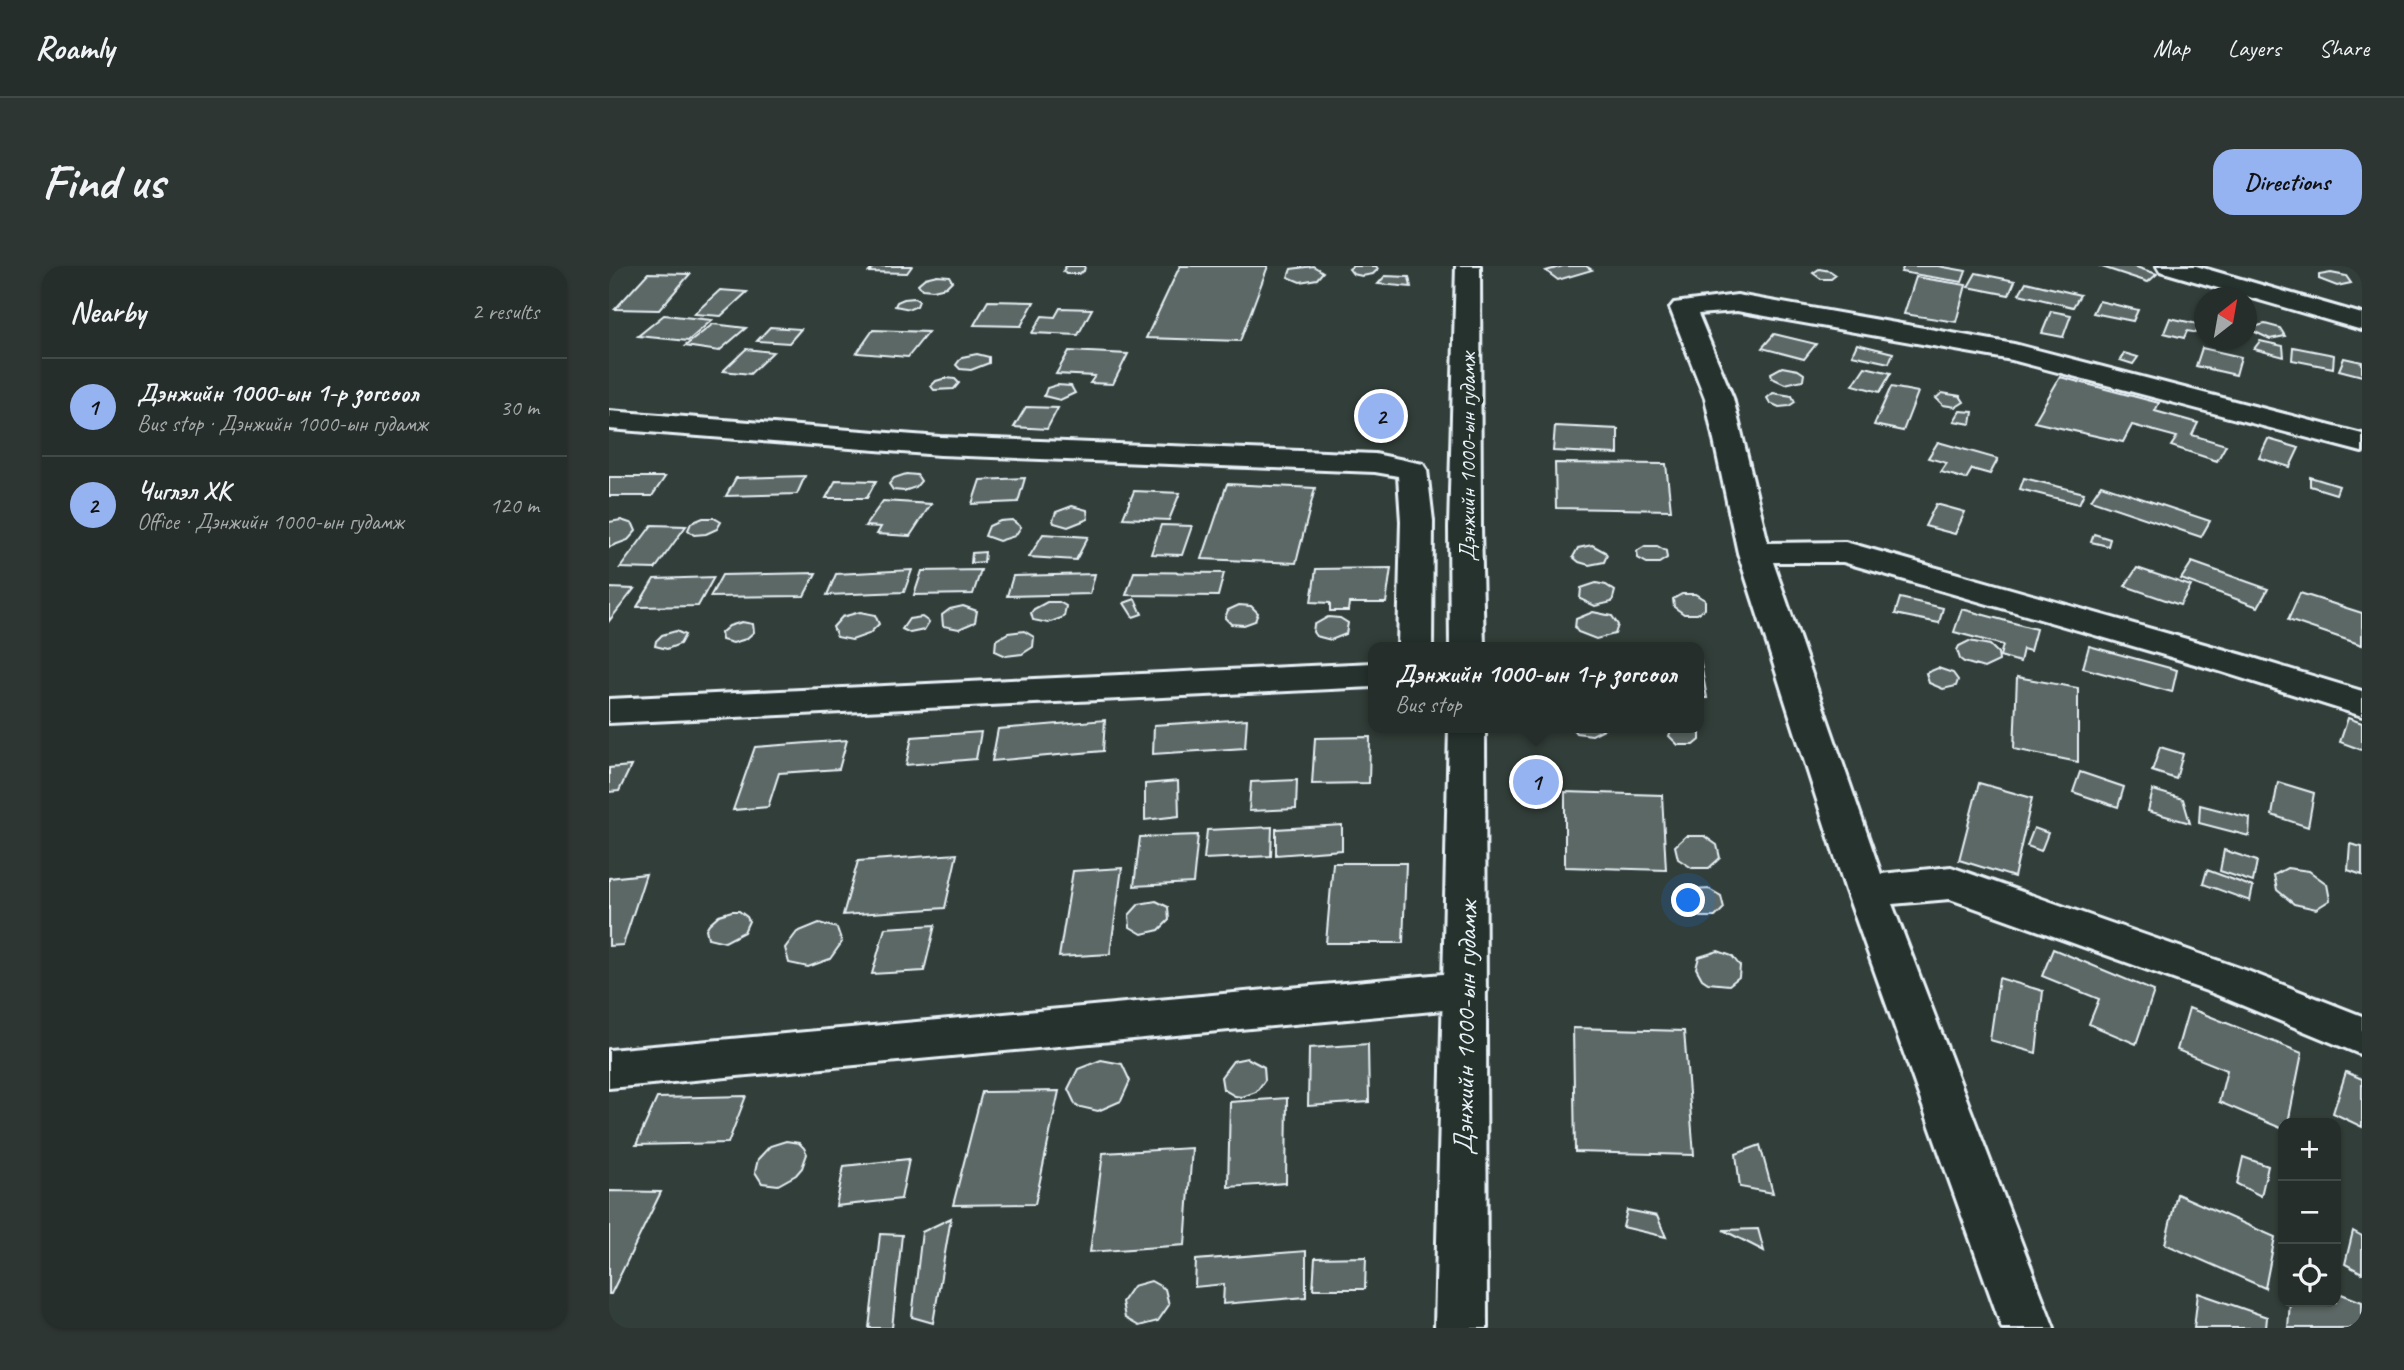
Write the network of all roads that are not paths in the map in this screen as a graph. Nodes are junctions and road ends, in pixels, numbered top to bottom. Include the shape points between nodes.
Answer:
1 (1468, 266) edge
2 (2169, 266) edge
3 (2362, 322) edge
4 (609, 420) edge
5 (2362, 443) edge
6 (1754, 553) junction
7 (1415, 642) edge
8 (1467, 642) edge
9 (1368, 675) edge
10 (2362, 704) edge
11 (609, 711) edge
12 (1467, 733) edge
13 (1866, 891) junction
14 (1465, 990) junction
15 (2362, 1036) edge
16 (609, 1069) edge
17 (1461, 1328) edge
18 (2028, 1328) edge

1 - 8 street, Дэнжийн 1000-ын гудамж
2 - 3 street
4 - 7 street via 940,446 1375,463 1412,470 1417,521
5 - 6 street via 2014,352 1737,303 1683,308 1719,398
6 - 10 street via 1846,552
6 - 13 street
9 - 11 street
12 - 14 street, Дэнжийн 1000-ын гудамж
13 - 15 street via 1951,883 2230,982
13 - 18 street
14 - 16 street
14 - 17 street, Дэнжийн 1000-ын гудамж

